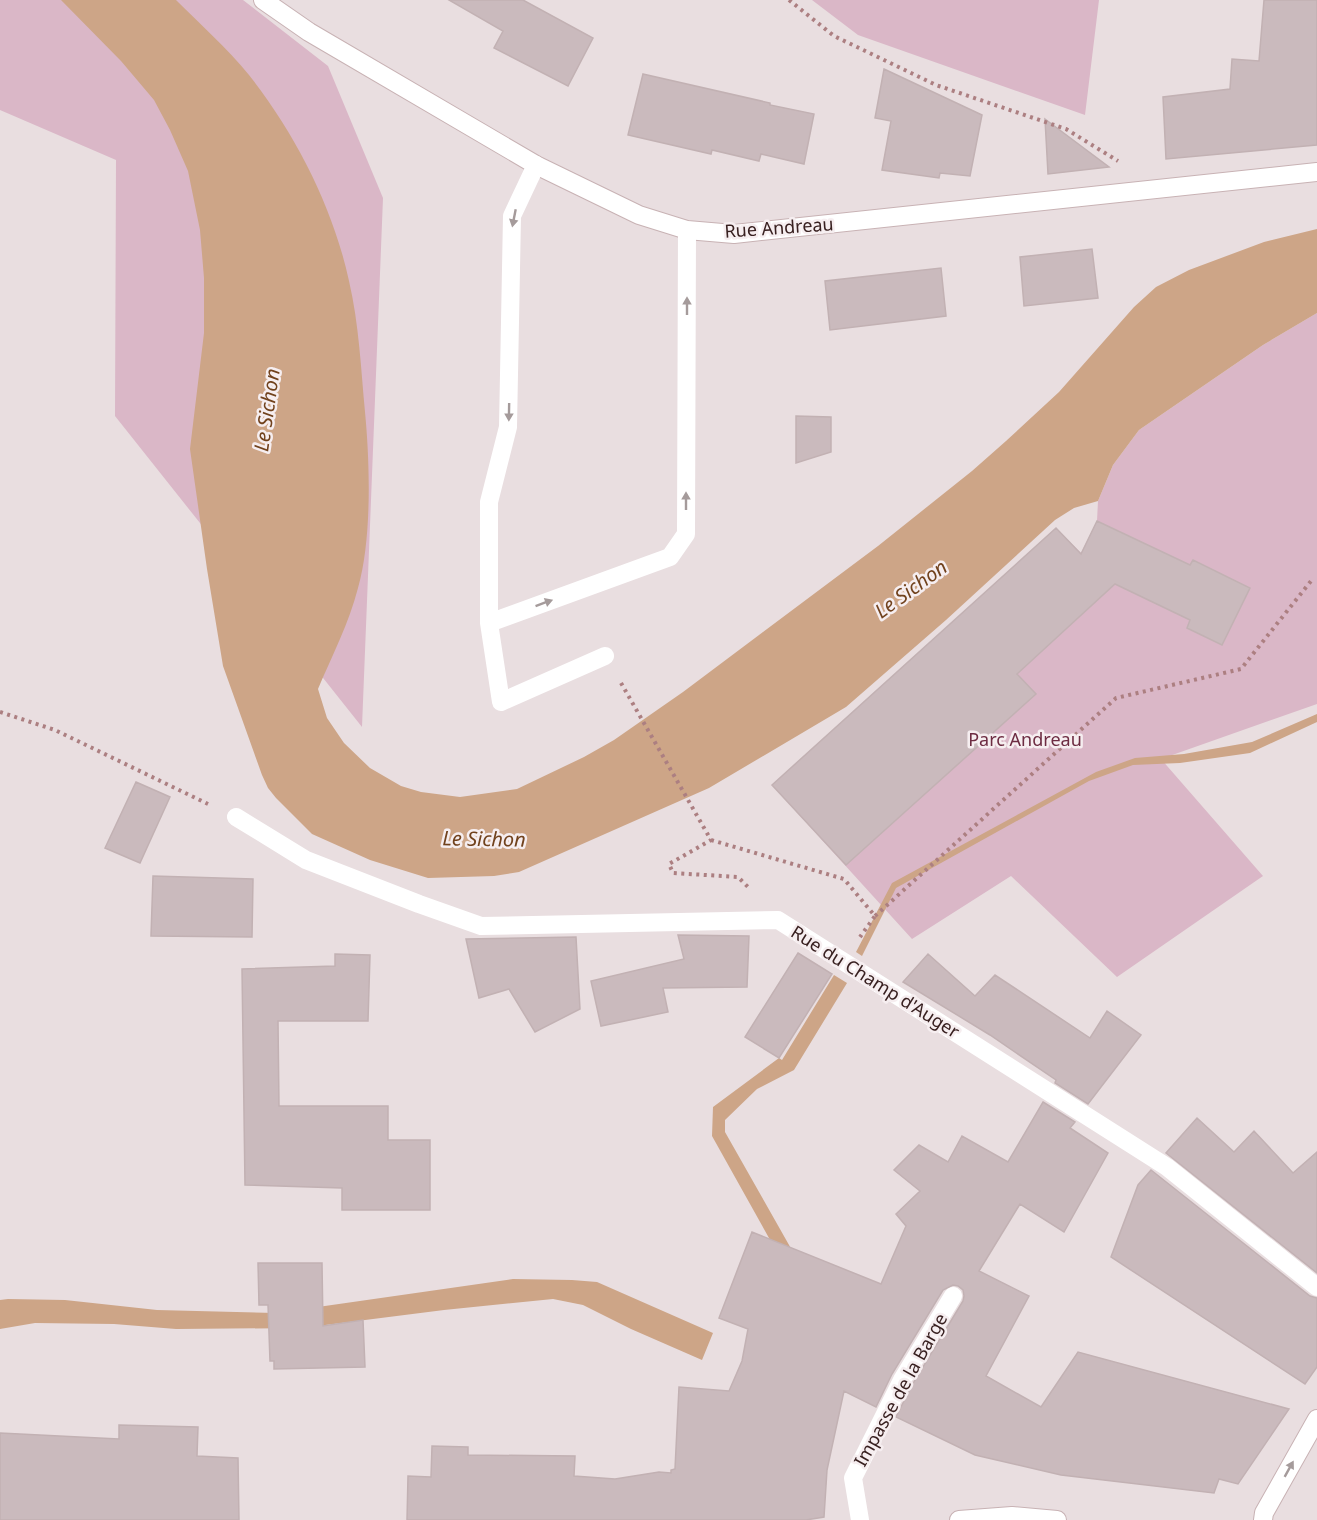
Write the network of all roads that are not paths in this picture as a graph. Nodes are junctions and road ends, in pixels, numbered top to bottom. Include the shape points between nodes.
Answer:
1 (263, 0) edge
2 (536, 165) junction
3 (1317, 172) edge
4 (687, 230) junction
5 (489, 623) junction
6 (605, 656) dead end
7 (236, 817) road end
8 (1317, 1287) edge
9 (953, 1296) dead end
10 (1317, 1419) edge
11 (860, 1520) edge
12 (959, 1520) edge
13 (1057, 1520) edge
14 (1263, 1520) edge

1 - 2 street, Rue Andreau via 309,32
2 - 4 street, Rue Andreau via 639,215
2 -> 5 street via 512,216 508,428 489,502
3 - 4 street, Rue Andreau via 734,234
5 -> 4 street via 670,557 686,534
5 - 6 street via 501,702
7 - 8 street, Rue du Champ d'Auger via 306,860 481,926 778,920 1167,1167
9 - 11 street, Impasse de la Barge via 902,1380 853,1478
14 -> 10 street
12 - 13 street via 1012,1516

